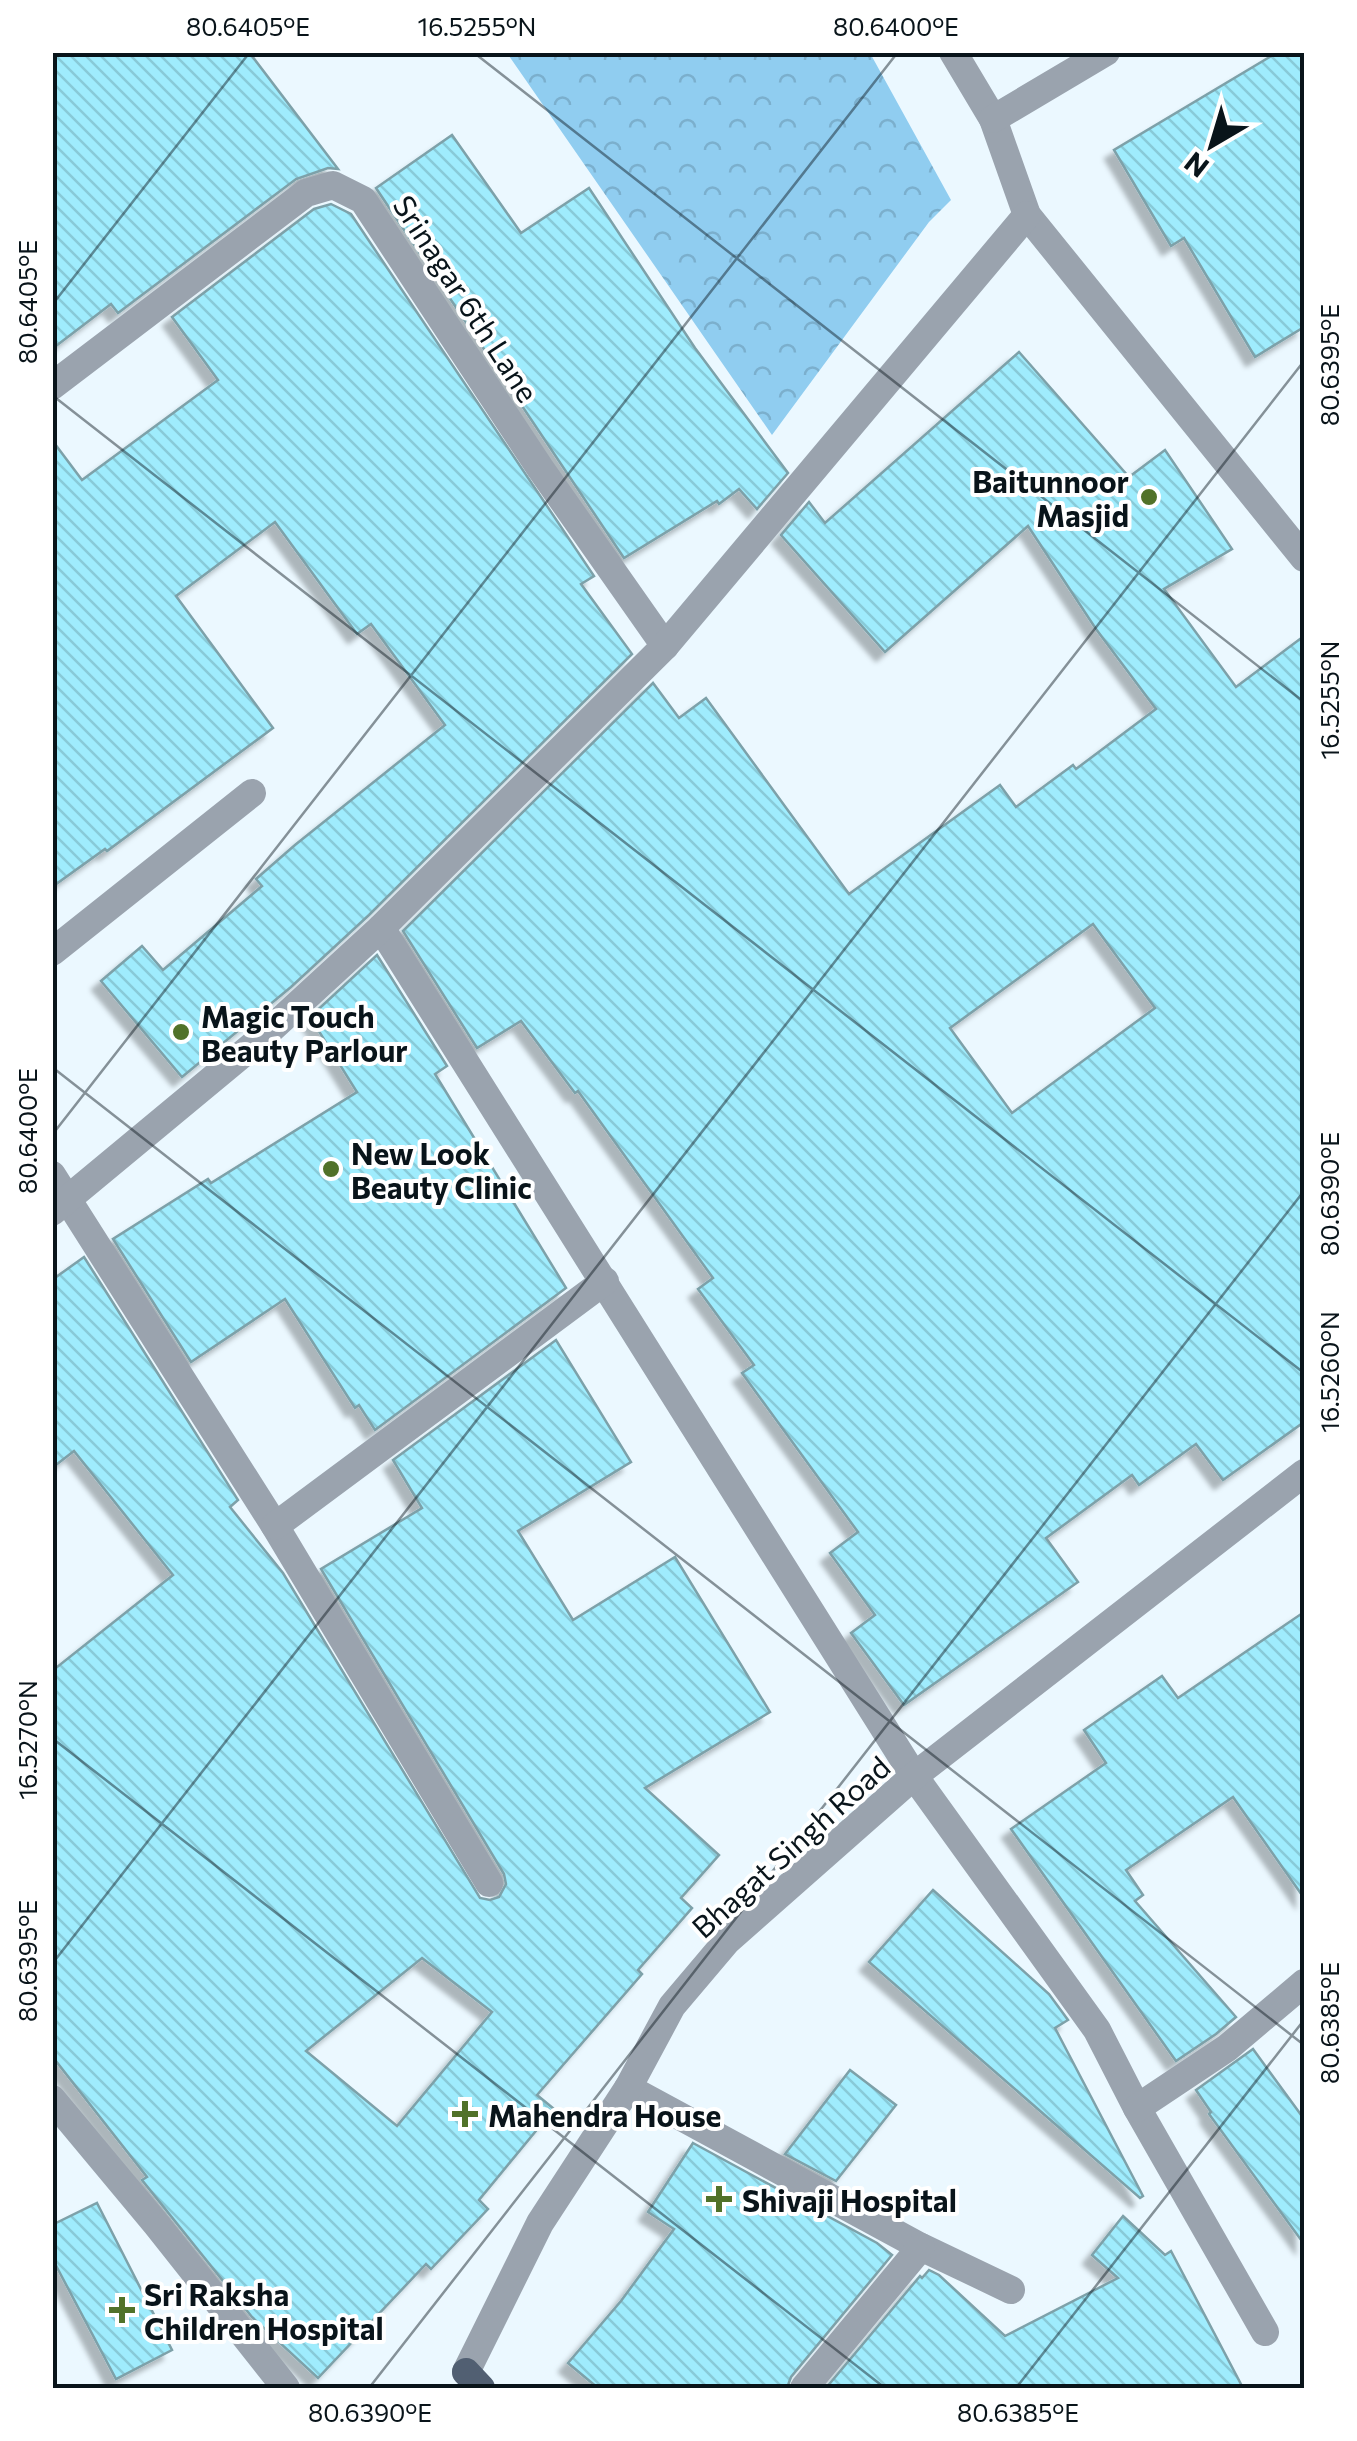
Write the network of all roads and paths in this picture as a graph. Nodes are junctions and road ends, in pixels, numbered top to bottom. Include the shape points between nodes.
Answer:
1 (953, 52) edge
2 (1106, 52) edge
3 (993, 118) junction
4 (1027, 215) junction
5 (52, 386) edge
6 (1304, 558) edge
7 (665, 646) junction
8 (252, 793) dead end
9 (381, 928) junction
10 (52, 952) edge
11 (52, 1175) edge
12 (60, 1206) edge
13 (605, 1281) junction
14 (1304, 1474) edge
15 (276, 1526) junction
16 (914, 1776) junction
17 (489, 1883) dead end
18 (1304, 1982) edge
19 (628, 2088) junction
20 (52, 2099) edge
21 (1137, 2108) junction
22 (921, 2246) junction
23 (1011, 2290) dead end
24 (1265, 2332) dead end
25 (469, 2383) edge
26 (286, 2388) edge
27 (804, 2388) edge

1 - 3 street
2 - 3 street
3 - 4 street
4 - 6 street
4 - 7 street
5 - 7 street, Srinagar 6th Lane via 306,193 333,185 363,200
7 - 9 street
8 - 10 street
9 - 12 street
9 - 13 street
11 - 12 street
12 - 15 street
13 - 15 street
13 - 16 street
14 - 16 street, Bhagat Singh Road
15 - 17 street
16 - 19 street, Bhagat Singh Road via 728,1941 672,2006
16 - 21 street via 1097,2030
18 - 21 street via 1227,2048
19 - 22 street
19 - 25 street, Bhagat Singh Road via 540,2222
20 - 26 street
21 - 24 street
22 - 23 street
22 - 27 street

